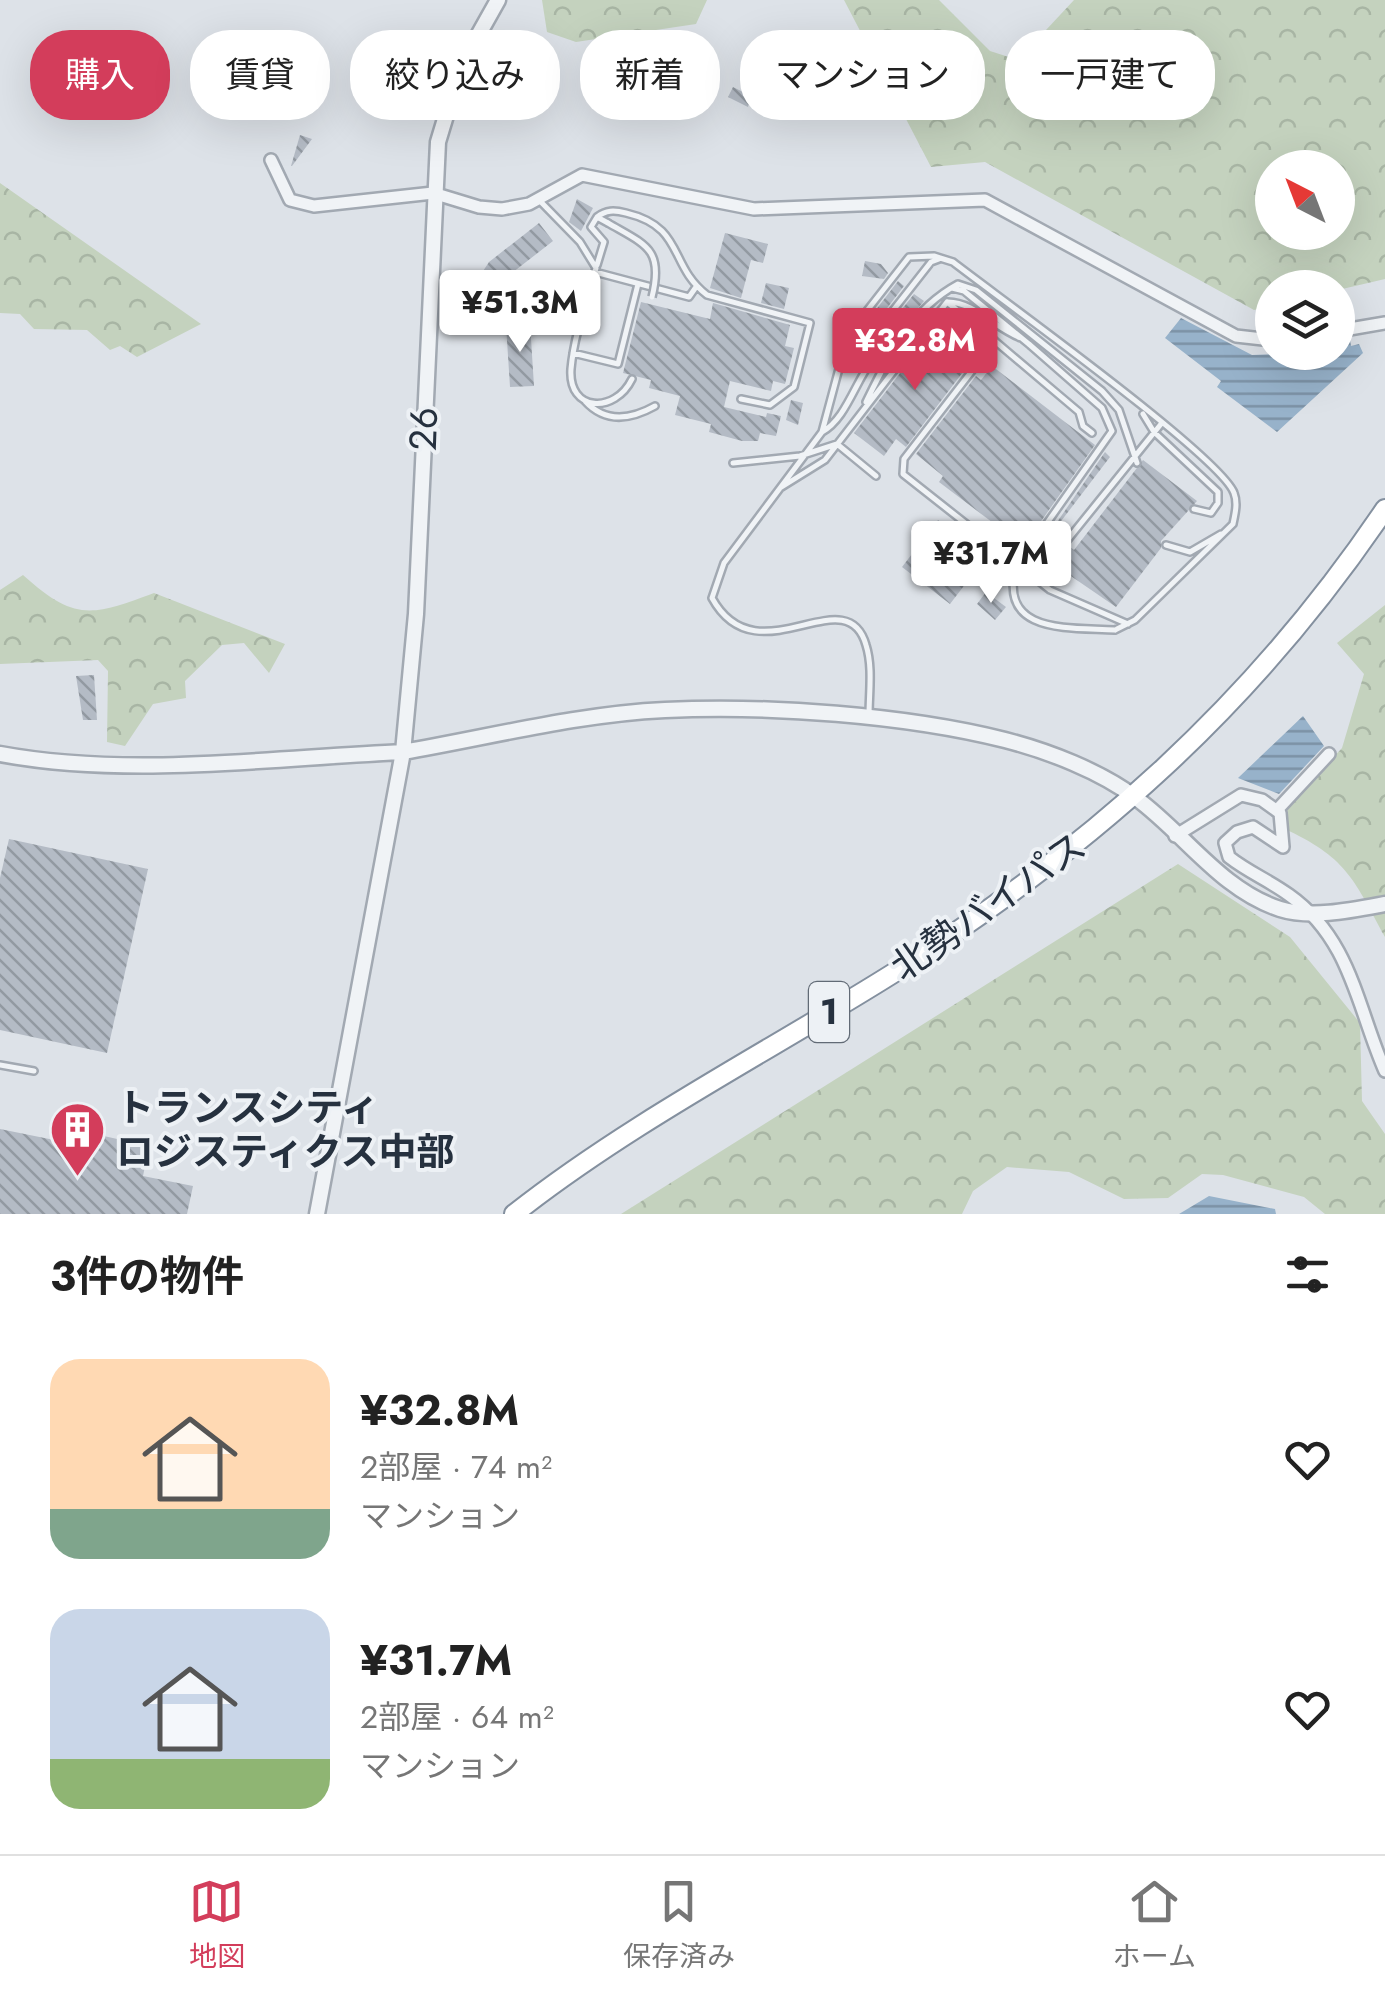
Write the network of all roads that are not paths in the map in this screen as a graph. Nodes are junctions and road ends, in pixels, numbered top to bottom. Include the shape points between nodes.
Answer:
1 (498, 0) edge
2 (272, 160) dead end
3 (433, 193) junction
4 (538, 198) junction
5 (596, 217) junction
6 (942, 259) junction
7 (595, 270) junction
8 (638, 284) junction
9 (696, 287) junction
10 (951, 288) junction
11 (652, 298) dead end
12 (948, 302) junction
13 (1385, 324) edge
14 (1355, 328) edge
15 (1255, 338) edge
16 (995, 341) junction
17 (1027, 342) junction
18 (573, 353) junction
19 (632, 379) dead end
20 (583, 398) junction
21 (741, 400) dead end
22 (655, 406) dead end
23 (1140, 407) junction
24 (860, 414) junction
25 (1161, 424) junction
26 (822, 432) junction
27 (1154, 432) junction
28 (1092, 433) dead end
29 (837, 444) junction
30 (800, 456) junction
31 (1135, 461) junction
32 (733, 463) dead end
33 (876, 476) dead end
34 (776, 491) junction
35 (1194, 509) dead end
36 (1385, 509) edge
37 (1224, 533) junction
38 (1166, 545) dead end
39 (1036, 580) junction
40 (1128, 624) junction
41 (868, 719) junction
42 (403, 752) junction
43 (0, 754) edge
44 (1329, 754) dead end
45 (1136, 798) junction
46 (1276, 810) junction
47 (1175, 836) junction
48 (1385, 904) edge
49 (1306, 910) junction
50 (0, 1065) edge
51 (34, 1071) dead end
52 (1385, 1071) edge
53 (317, 1214) edge
54 (514, 1214) edge

1 - 3 street, 26 via 446,108
2 - 3 street via 290,200 314,206
3 - 4 street via 480,208
3 - 42 street, 26 via 416,614
4 - 7 lane via 580,242
4 - 15 street via 582,175 754,209 985,200 1236,336
5 - 7 lane via 591,227 604,242
5 - 9 lane via 614,210 658,224
5 - 11 lane, bridge via 642,243 656,259
6 - 23 lane
6 - 26 lane via 931,262 873,336 874,359 854,382 837,424
6 - 26 lane via 909,257 848,336
7 - 8 lane
7 - 18 lane
8 - 9 lane via 689,297
8 - 18 lane via 618,364
9 - 21 lane via 810,323 794,387 770,405
10 - 17 lane
10 - 24 lane via 931,299 893,346
10 - 31 lane via 976,290 1119,410
12 - 16 lane
12 - 17 lane via 963,302
12 - 24 lane
13 - 14 street
16 - 28 lane via 1079,412
16 - 39 lane via 904,459 903,474
17 - 40 lane, bridge via 1102,408 1112,431 1016,566 1016,603 1039,624 1115,630
18 - 20 lane via 572,384
19 - 20 lane via 611,402
20 - 22 lane via 618,419
23 - 25 lane
23 - 27 lane
24 - 29 lane
25 - 27 lane
25 - 37 lane via 1222,475 1234,494 1234,524
26 - 30 lane
27 - 31 lane
27 - 35 lane via 1218,492 1211,512
29 - 30 lane
29 - 33 lane
29 - 34 lane via 825,460
30 - 32 lane
30 - 34 lane
31 - 39 lane
34 - 41 lane via 724,562 712,598 729,624 745,632 827,618 856,631 870,663
36 - 45 highway, 北勢バイパス / 1 via 1292,635
37 - 38 lane via 1190,552
37 - 40 lane
39 - 40 lane
41 - 42 street via 664,710
41 - 45 street via 1006,740
42 - 43 street via 152,764 42,762
42 - 53 street, 26
44 - 46 street
45 - 47 street
45 - 54 highway, 北勢バイパス / 1 via 894,973 590,1159
46 - 47 street via 1249,794 1235,796
46 - 49 street via 1283,847 1253,827 1225,842 1229,857
47 - 49 street via 1233,883 1281,910
48 - 49 street
49 - 52 street via 1346,959
50 - 51 lane

